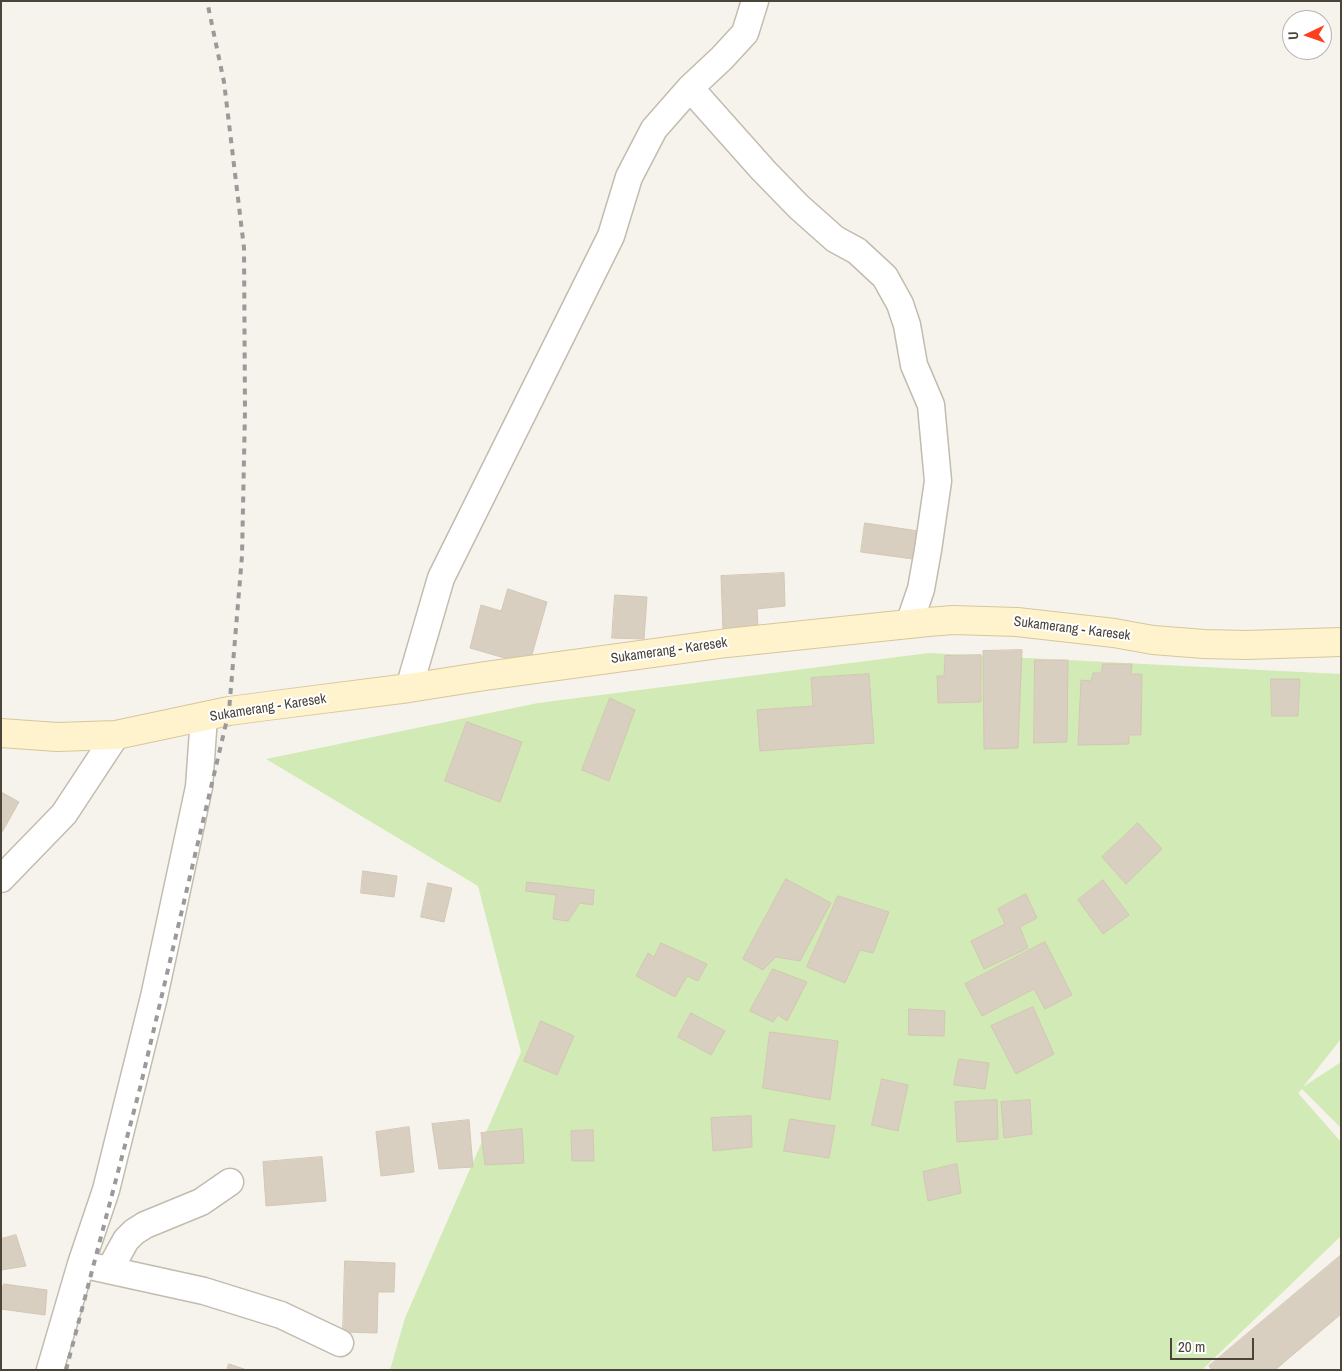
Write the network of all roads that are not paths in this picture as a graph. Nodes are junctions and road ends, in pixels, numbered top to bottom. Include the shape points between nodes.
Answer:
1 (755, 1) edge
2 (690, 88) junction
3 (908, 624) junction
4 (1341, 642) edge
5 (409, 688) junction
6 (204, 717) junction
7 (1, 733) edge
8 (116, 735) junction
9 (1, 879) edge
10 (230, 1182) dead end
11 (82, 1264) junction
12 (110, 1269) junction
13 (340, 1343) dead end
14 (50, 1370) edge

1 - 2 street via 745,33
2 - 3 street via 799,207 885,277 900,304 914,365 931,404 938,481 928,550
2 - 5 street via 654,129 630,178 611,236 441,578
3 - 4 street, Sukamerang - Karesek via 953,620 1017,622 1152,640 1212,644
3 - 5 street, Sukamerang - Karesek via 727,643
5 - 6 street, Sukamerang - Karesek
6 - 8 street, Sukamerang - Karesek
6 - 11 street via 199,787 154,997 106,1190
7 - 8 street, Sukamerang - Karesek via 57,737
8 - 9 street via 64,814
10 - 12 street via 202,1202 134,1232
11 - 12 street
11 - 14 street
12 - 13 street via 204,1291 281,1315

